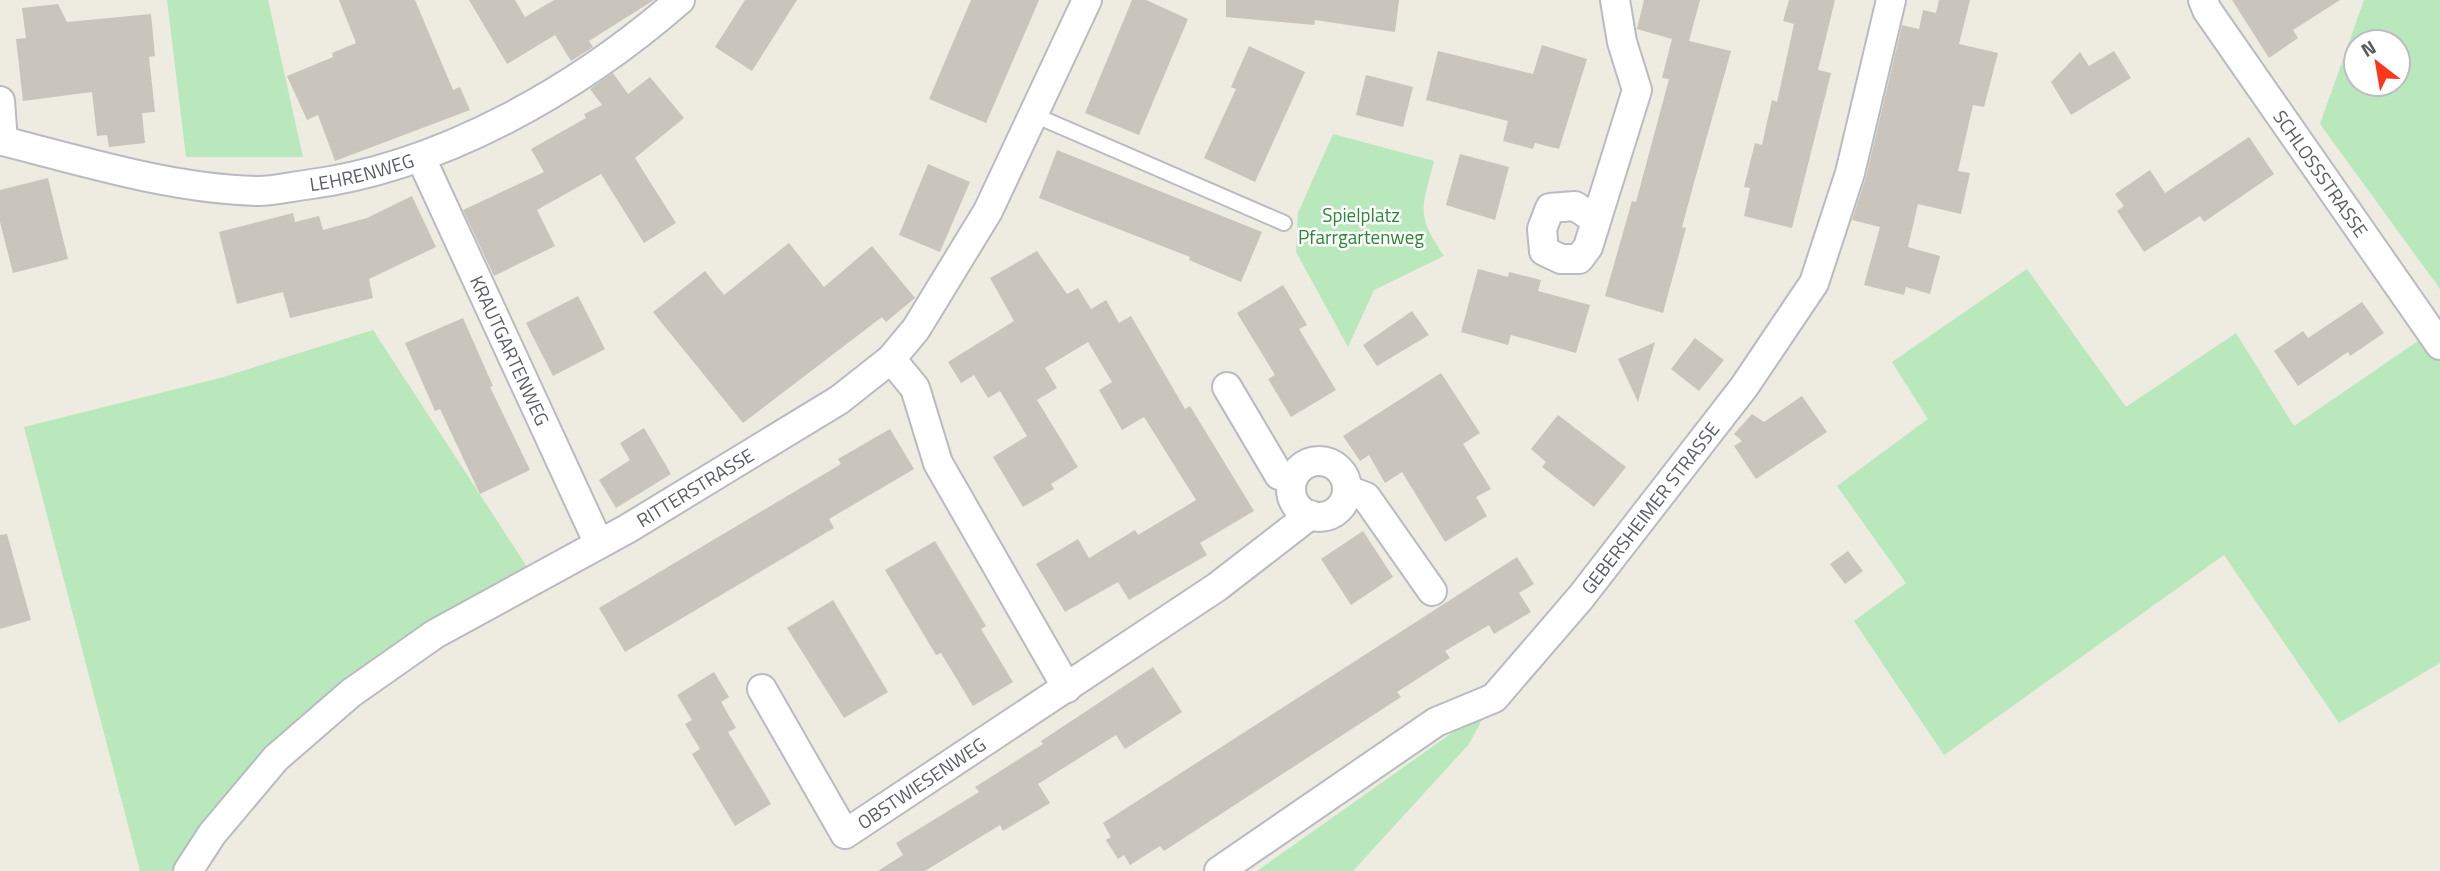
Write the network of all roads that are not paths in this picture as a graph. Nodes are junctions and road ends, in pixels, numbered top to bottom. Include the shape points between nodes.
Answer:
1 (680, 0) edge
2 (1087, 0) edge
3 (1615, 0) edge
4 (1891, 0) edge
5 (2203, 0) edge
6 (0, 101) edge
7 (1032, 114) junction
8 (421, 158) junction
9 (1596, 220) dead end
10 (1284, 223) dead end
11 (2440, 345) edge
12 (891, 359) junction
13 (1227, 387) dead end
14 (1293, 478) junction
15 (1348, 490) junction
16 (1310, 515) junction
17 (599, 544) junction
18 (1432, 591) dead end
19 (1067, 688) junction
20 (762, 689) dead end
21 (187, 871) edge
22 (1219, 871) edge

1 - 8 street, LEHRENWEG via 567,82 505,120
2 - 7 street, RITTERSTRASSE
3 - 9 street via 1637,90
4 - 22 street, GEBERSHEIMER STRASSE via 1850,173 1814,283 1719,418 1581,597 1494,698 1436,722
5 - 11 street, SCHLOSSSTRASSE
6 - 8 street, LEHRENWEG via 4,141 180,183 259,191 338,181
7 - 10 lane
7 - 12 street, RITTERSTRASSE via 988,211 916,328
8 - 17 street, KRAUTGARTENWEG
12 - 17 street, RITTERSTRASSE via 839,400
12 - 19 street via 915,388 937,463
13 - 14 street via 1279,475
14 - 15 street via 1304,465 1330,462 1343,473
14 - 16 street via 1292,496
15 - 16 street, OBSTWIESENWEG via 1335,512
15 - 18 street via 1366,497
16 - 19 street, OBSTWIESENWEG via 1217,587
17 - 21 street, RITTERSTRASSE via 435,634 351,693 276,758
19 - 20 street, OBSTWIESENWEG via 845,834

